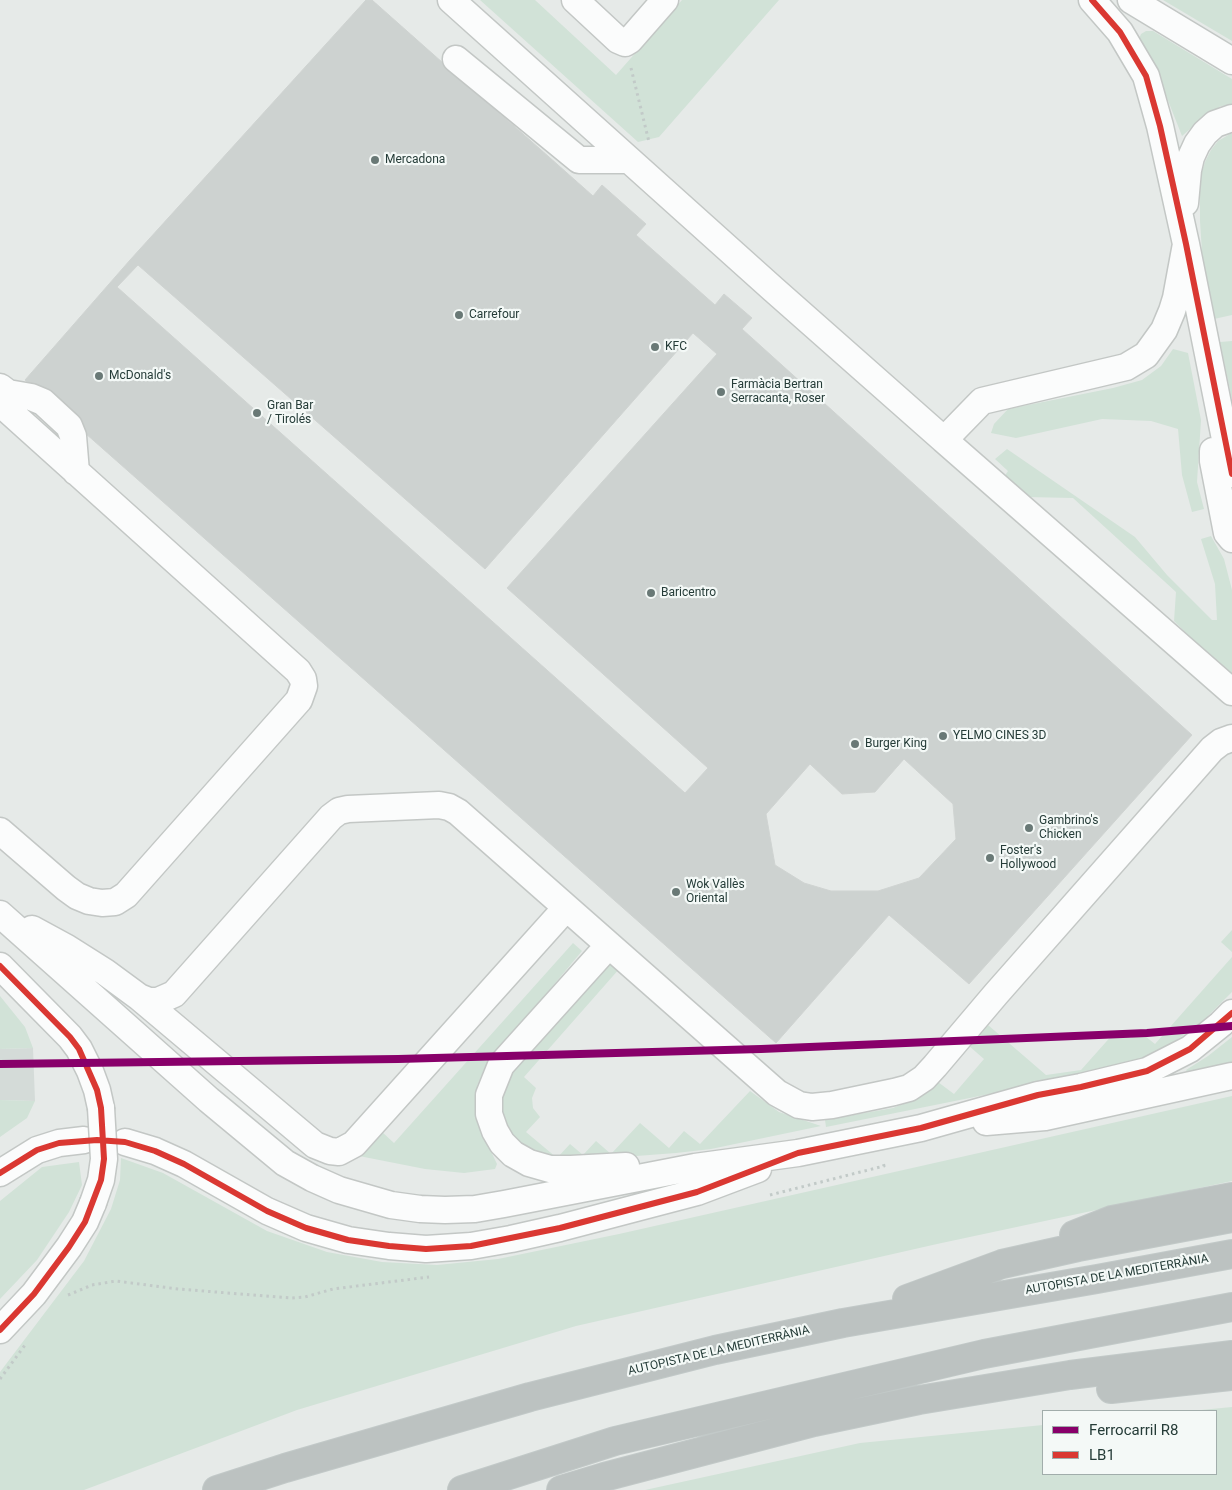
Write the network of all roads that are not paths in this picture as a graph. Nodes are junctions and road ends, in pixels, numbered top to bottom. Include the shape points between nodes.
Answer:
1 (451, 0) edge
2 (575, 0) edge
3 (665, 0) edge
4 (1092, 0) edge
5 (1131, 0) edge
6 (456, 59) dead end
7 (1232, 61) edge
8 (1232, 118) edge
9 (629, 160) junction
10 (1185, 238) junction
11 (0, 387) edge
12 (0, 403) edge
13 (1224, 434) junction
14 (944, 440) junction
15 (76, 472) junction
16 (1232, 474) edge
17 (1232, 539) edge
18 (1232, 692) edge
19 (1232, 738) edge
20 (0, 831) edge
21 (566, 908) junction
22 (0, 909) edge
23 (0, 914) edge
24 (609, 945) junction
25 (0, 966) edge
26 (139, 997) junction
27 (1232, 1013) edge
28 (1232, 1076) edge
29 (921, 1128) junction
30 (84, 1140) dead end
31 (125, 1142) dead end
32 (798, 1154) junction
33 (695, 1167) junction
34 (0, 1173) edge
35 (1232, 1197) edge
36 (1232, 1218) edge
37 (1232, 1254) edge
38 (1002, 1264) junction
39 (1232, 1307) edge
40 (842, 1322) junction
41 (0, 1330) edge
42 (1232, 1355) edge
43 (1232, 1376) edge
44 (814, 1422) junction
45 (217, 1490) edge
46 (462, 1490) edge
47 (561, 1490) edge

1 - 9 street
2 - 3 street via 625,43
4 - 10 street via 1120,32 1146,76
5 - 7 street
6 - 9 street via 579,160
8 - 10 street via 1215,124 1205,133 1191,157
9 - 14 street
10 - 13 street
10 - 14 street via 1172,311 1164,330 1146,355 1126,367 982,401
11 - 15 street via 8,393 31,396 43,402 70,426
12 - 15 street
13 - 16 street
13 - 17 street via 1213,447 1212,461 1227,532
14 - 18 street
15 - 20 street via 298,671 303,679 303,692 126,895 115,902 89,901 77,896
19 - 24 street via 1212,749 935,1066 908,1088 832,1105 799,1105 777,1094
21 - 24 street
21 - 26 street via 449,807 348,809 331,817 174,994 158,1001
21 - 26 street via 354,1144 339,1152 330,1152 315,1145
22 - 26 street via 105,972
23 - 33 street via 209,1100 285,1163 339,1190 392,1205 420,1209 474,1209
24 - 33 street via 502,1065 489,1095 489,1114 495,1131 513,1154 528,1163 550,1168
25 - 41 street, bridge via 79,1049 97,1090 104,1159 101,1180 85,1222 34,1294
27 - 29 street via 1190,1049 1147,1071 1038,1095
28 - 29 street via 1045,1117
29 - 32 street
30 - 34 street via 37,1150
31 - 32 street via 184,1164 267,1211 306,1228 348,1240 426,1249 471,1246 560,1228 696,1192
32 - 33 street
35 - 38 highway via 1112,1220
36 - 38 highway
37 - 40 highway, AUTOPISTA DE LA MEDITERRÀNIA
38 - 40 highway
39 - 46 highway via 984,1354 615,1441
40 - 45 highway, AUTOPISTA DE LA MEDITERRÀNIA via 530,1397
42 - 44 highway via 1061,1377 919,1400
43 - 44 highway
44 - 47 highway

